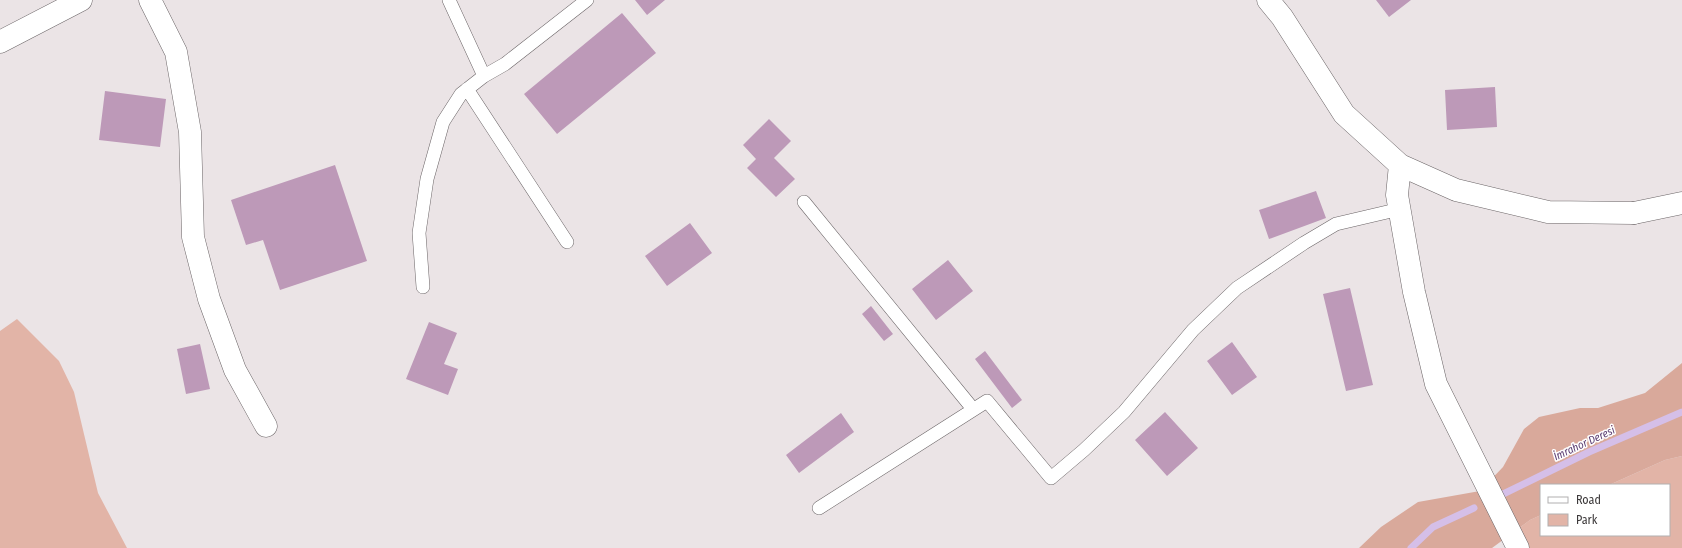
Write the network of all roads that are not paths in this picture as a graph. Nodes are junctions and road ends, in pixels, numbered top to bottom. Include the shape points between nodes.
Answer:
1 (81, 0) edge
2 (150, 0) edge
3 (449, 0) edge
4 (587, 0) edge
5 (1268, 0) edge
6 (0, 42) edge
7 (484, 76) junction
8 (467, 89) junction
9 (1400, 165) junction
10 (804, 202) dead end
11 (1682, 203) edge
12 (1400, 209) junction
13 (567, 242) dead end
14 (423, 287) dead end
15 (973, 409) junction
16 (266, 426) dead end
17 (819, 508) dead end
18 (1518, 548) edge

1 - 6 street
2 - 16 street via 176,52 190,132 193,237 209,299 235,370
3 - 7 lane
4 - 7 lane via 505,64
5 - 9 street via 1282,17 1344,114
7 - 8 lane
8 - 13 lane
8 - 14 lane via 443,122 427,179 419,233
9 - 11 street via 1456,190 1548,212 1634,213
9 - 12 street via 1397,195
10 - 15 lane
12 - 15 lane via 1336,224 1237,288 1193,330 1124,412 1051,478 986,401
12 - 18 street via 1414,292 1436,384
15 - 17 lane

